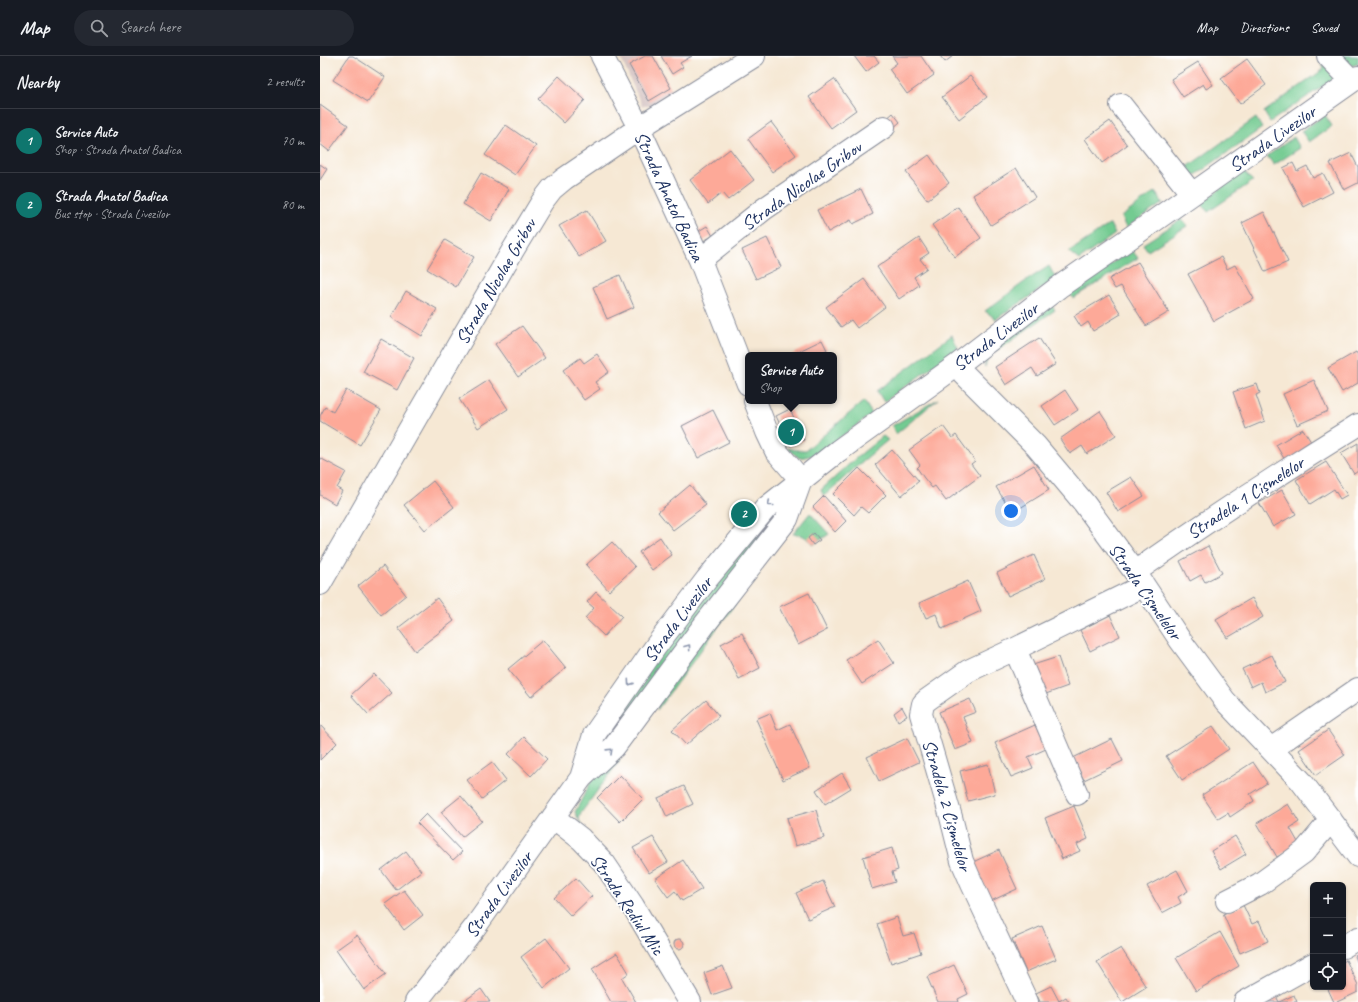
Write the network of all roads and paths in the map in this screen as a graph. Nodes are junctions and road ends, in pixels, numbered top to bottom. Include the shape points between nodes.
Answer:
1 (602, 56) edge
2 (754, 56) edge
3 (1328, 56) edge
4 (1355, 79) edge
5 (1121, 105) dead end
6 (884, 127) dead end
7 (639, 128) junction
8 (1192, 194) junction
9 (700, 260) junction
10 (956, 366) junction
11 (745, 376) edge
12 (756, 404) edge
13 (1358, 425) edge
14 (801, 480) junction
15 (1139, 579) junction
16 (320, 584) edge
17 (1016, 649) junction
18 (1358, 689) edge
19 (1271, 749) junction
20 (1077, 794) dead end
21 (553, 817) junction
22 (1331, 820) junction
23 (1358, 856) edge
24 (1227, 901) dead end
25 (1358, 938) edge
26 (1346, 945) edge
27 (1310, 966) edge
28 (427, 998) edge
29 (690, 1002) edge
30 (1027, 1002) edge
31 (1245, 1002) edge

1 - 7 street, Strada Anatol Badica
2 - 7 street, Strada Nicolae Gribov
3 - 4 street, Strada Livezilor
4 - 8 street, Strada Livezilor
5 - 8 street
6 - 9 street, Strada Nicolae Gribov via 764,209
7 - 9 street, Strada Anatol Badica
7 - 16 street, Strada Nicolae Gribov via 564,179 542,202
8 - 10 street, Strada Livezilor via 1059,287
9 - 11 street, Strada Anatol Badica
10 - 14 street, Strada Livezilor
10 - 15 street, Strada Cișmelelor via 1036,446 1084,503
12 - 14 street via 776,451
13 - 15 street, Stradela 1 Cișmelelor via 1191,532
14 - 21 street, Strada Livezilor via 788,519 614,746 581,778
15 - 17 street, Stradela 2 Cișmelelor
15 - 19 street, Strada Cișmelelor via 1225,701
17 - 20 street
17 - 30 street, Stradela 2 Cișmelelor via 968,671 927,700 923,704 921,714 962,861
18 - 19 street
19 - 22 street, Strada Cișmelelor via 1301,781
21 - 28 street, Strada Livezilor
21 - 29 street, Strada Rediul Mic via 581,839 604,863 633,906
22 - 23 street, Strada Cișmelelor
22 - 24 street via 1304,852 1260,884
25 - 26 street
27 - 31 street

